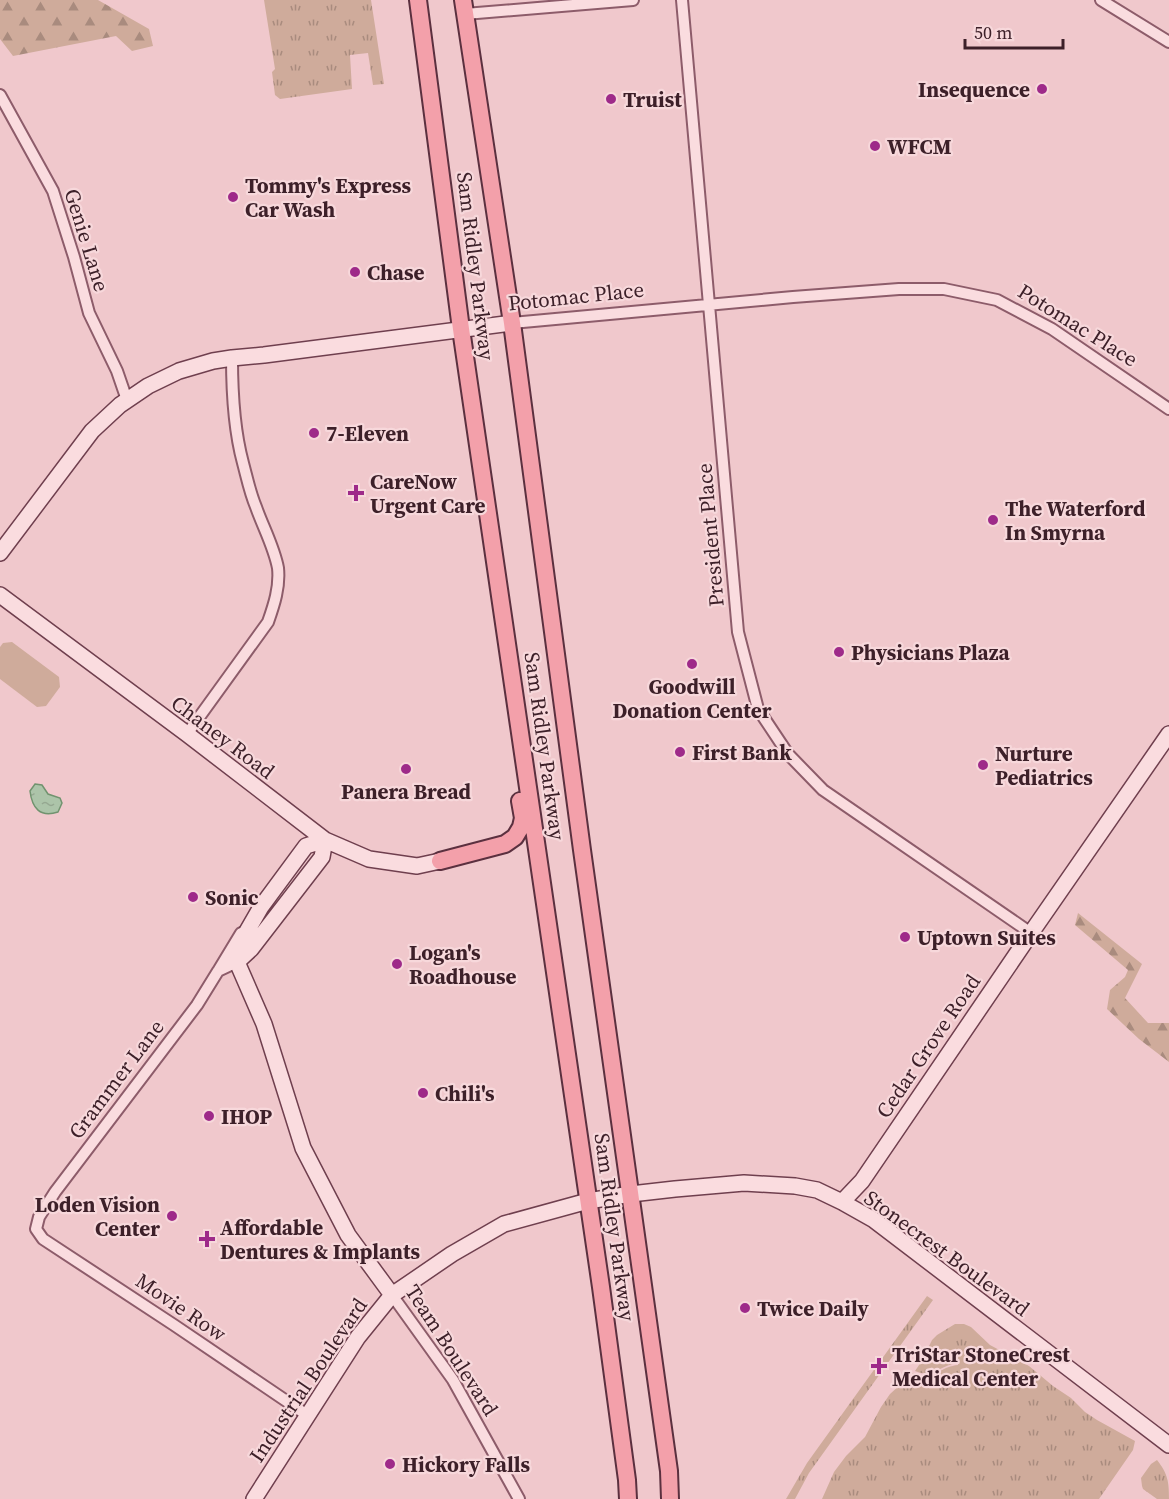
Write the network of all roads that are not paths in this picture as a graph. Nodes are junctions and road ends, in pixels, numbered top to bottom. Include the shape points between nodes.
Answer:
1 (418, 0) edge
2 (633, 0) edge
3 (682, 0) edge
4 (1101, 0) edge
5 (464, 7) edge
6 (1169, 42) edge
7 (0, 95) edge
8 (709, 304) junction
9 (512, 323) junction
10 (461, 329) junction
11 (232, 358) junction
12 (127, 400) junction
13 (1169, 409) edge
14 (0, 552) edge
15 (0, 595) edge
16 (504, 621) junction
17 (187, 734) junction
18 (1169, 734) edge
19 (324, 840) junction
20 (440, 861) joint
21 (280, 881) junction
22 (296, 892) junction
23 (261, 907) junction
24 (1030, 933) junction
25 (237, 962) junction
26 (218, 971) junction
27 (631, 1194) junction
28 (588, 1201) junction
29 (842, 1202) junction
30 (36, 1229) joint
31 (392, 1295) junction
32 (306, 1415) junction
33 (1169, 1445) edge
34 (254, 1499) edge
35 (519, 1499) edge
36 (628, 1499) edge
37 (670, 1499) edge

1 - 10 main road, Sam Ridley Parkway
2 - 5 street
3 - 8 street, President Place
4 - 6 street
5 - 9 main road, Sam Ridley Parkway
7 - 12 street, Genie Lane via 53,191 89,313
8 - 9 street, Potomac Place
8 - 13 street, Potomac Place via 899,289 944,289 997,300 1052,329
8 - 24 street, President Place via 738,628 759,709 788,754 823,790
9 - 10 street, Potomac Place
9 - 27 main road, Sam Ridley Parkway
10 - 11 street, Potomac Place
10 - 16 main road, Sam Ridley Parkway
11 - 12 street, Potomac Place via 179,371
11 - 17 street via 242,460 278,568 278,585 268,622
12 - 14 street, Potomac Place via 92,431
15 - 17 street, Chaney Road
16 - 20 main road via 506,698 523,818 521,827 505,844
16 - 28 main road, Sam Ridley Parkway
17 - 19 street, Chaney Road
18 - 24 street, Cedar Grove Road
19 - 20 street, Chaney Road via 369,860 417,866
19 - 21 street via 306,846
19 - 22 street via 322,858
21 - 22 street
21 - 23 street
22 - 25 street
23 - 25 street via 242,940
23 - 26 street, Grammer Lane
24 - 29 street, Cedar Grove Road via 862,1180
25 - 26 street
25 - 31 street, Team Boulevard via 264,1024 303,1148 348,1235
26 - 30 street, Grammer Lane via 197,1005 55,1192
27 - 28 street, Industrial Boulevard
27 - 29 street, Stonecrest Boulevard via 744,1183 817,1190
27 - 37 main road, Sam Ridley Parkway
28 - 31 street, Industrial Boulevard via 504,1224
28 - 36 main road, Sam Ridley Parkway
29 - 33 street, Stonecrest Boulevard via 874,1220
30 - 32 street, Movie Row via 43,1239
31 - 32 street, Industrial Boulevard via 358,1337
31 - 35 street, Team Boulevard via 453,1380
32 - 34 street, Industrial Boulevard

